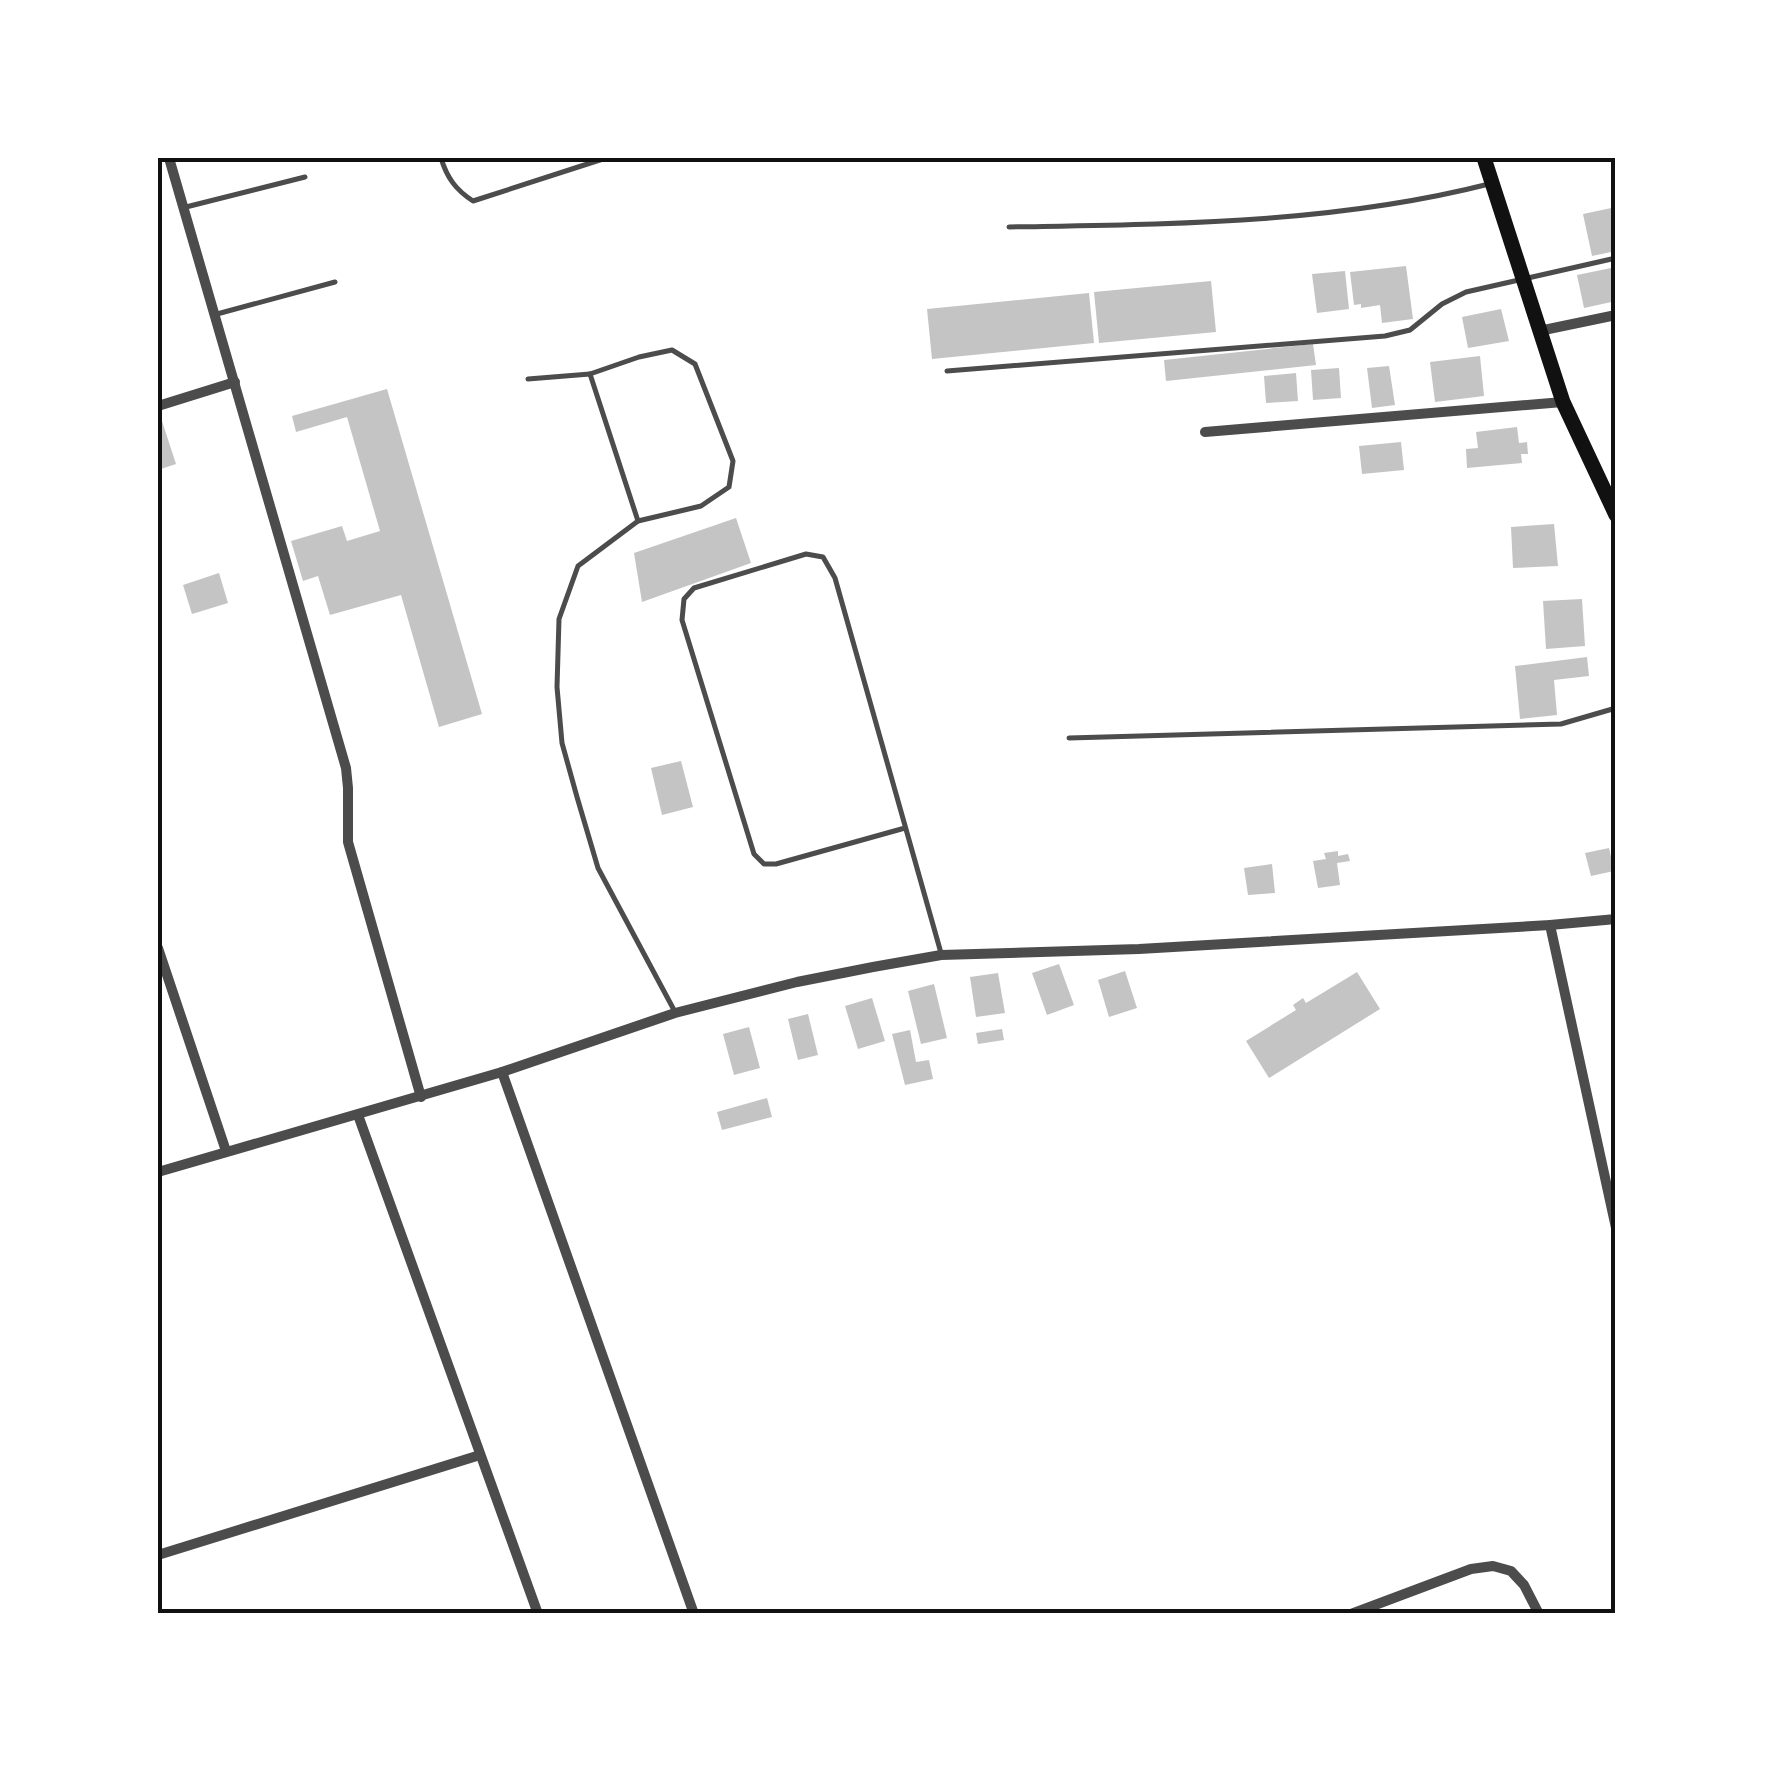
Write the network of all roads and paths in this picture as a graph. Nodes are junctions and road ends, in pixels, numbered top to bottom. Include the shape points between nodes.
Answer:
1 (169, 158) edge
2 (441, 158) edge
3 (606, 158) edge
4 (1484, 158) edge
5 (305, 177) dead end
6 (1492, 183) junction
7 (182, 208) junction
8 (1009, 227) dead end
9 (1616, 258) edge
10 (1522, 278) junction
11 (335, 282) dead end
12 (215, 314) junction
13 (1616, 314) edge
14 (1539, 332) junction
15 (946, 371) dead end
16 (590, 374) junction
17 (528, 379) dead end
18 (235, 382) junction
19 (1563, 402) junction
20 (158, 406) edge
21 (1205, 432) dead end
22 (1616, 515) edge
23 (638, 521) junction
24 (1616, 708) edge
25 (1069, 738) dead end
26 (905, 828) junction
27 (1616, 919) edge
28 (1550, 925) junction
29 (158, 948) edge
30 (941, 956) junction
31 (675, 1013) junction
32 (502, 1072) junction
33 (421, 1097) junction
34 (358, 1115) junction
35 (226, 1152) junction
36 (158, 1172) edge
37 (1616, 1228) edge
38 (480, 1454) junction
39 (158, 1555) edge
40 (538, 1614) edge
41 (694, 1614) edge
42 (1351, 1614) edge
43 (1539, 1614) edge

1 - 7 street
2 - 3 lane via 459,192 474,201
4 - 6 main road
5 - 7 lane
6 - 8 lane via 1330,213 1196,224
6 - 10 main road
7 - 12 street
9 - 10 lane
10 - 14 main road
10 - 15 lane via 1466,292 1410,330 1386,336
11 - 12 lane
12 - 18 street
13 - 14 street
14 - 19 main road
16 - 17 lane
16 - 23 lane
16 - 23 lane via 672,350 696,364 733,461 729,487 701,506
18 - 20 street
18 - 33 street via 346,768 348,842
19 - 21 street
19 - 22 main road
23 - 31 lane via 578,566 559,619 557,686 562,742 598,868
24 - 25 lane via 1561,724
26 - 26 lane via 824,557 806,554 694,588 684,599 682,620 754,854 776,864
26 - 30 lane
27 - 28 street
28 - 30 street
28 - 37 street
29 - 35 street
30 - 31 street
31 - 32 street
32 - 33 street
32 - 41 street
33 - 34 street
34 - 35 street
34 - 38 street
35 - 36 street
38 - 39 street
38 - 40 street
42 - 43 street via 1493,1566 1524,1585

